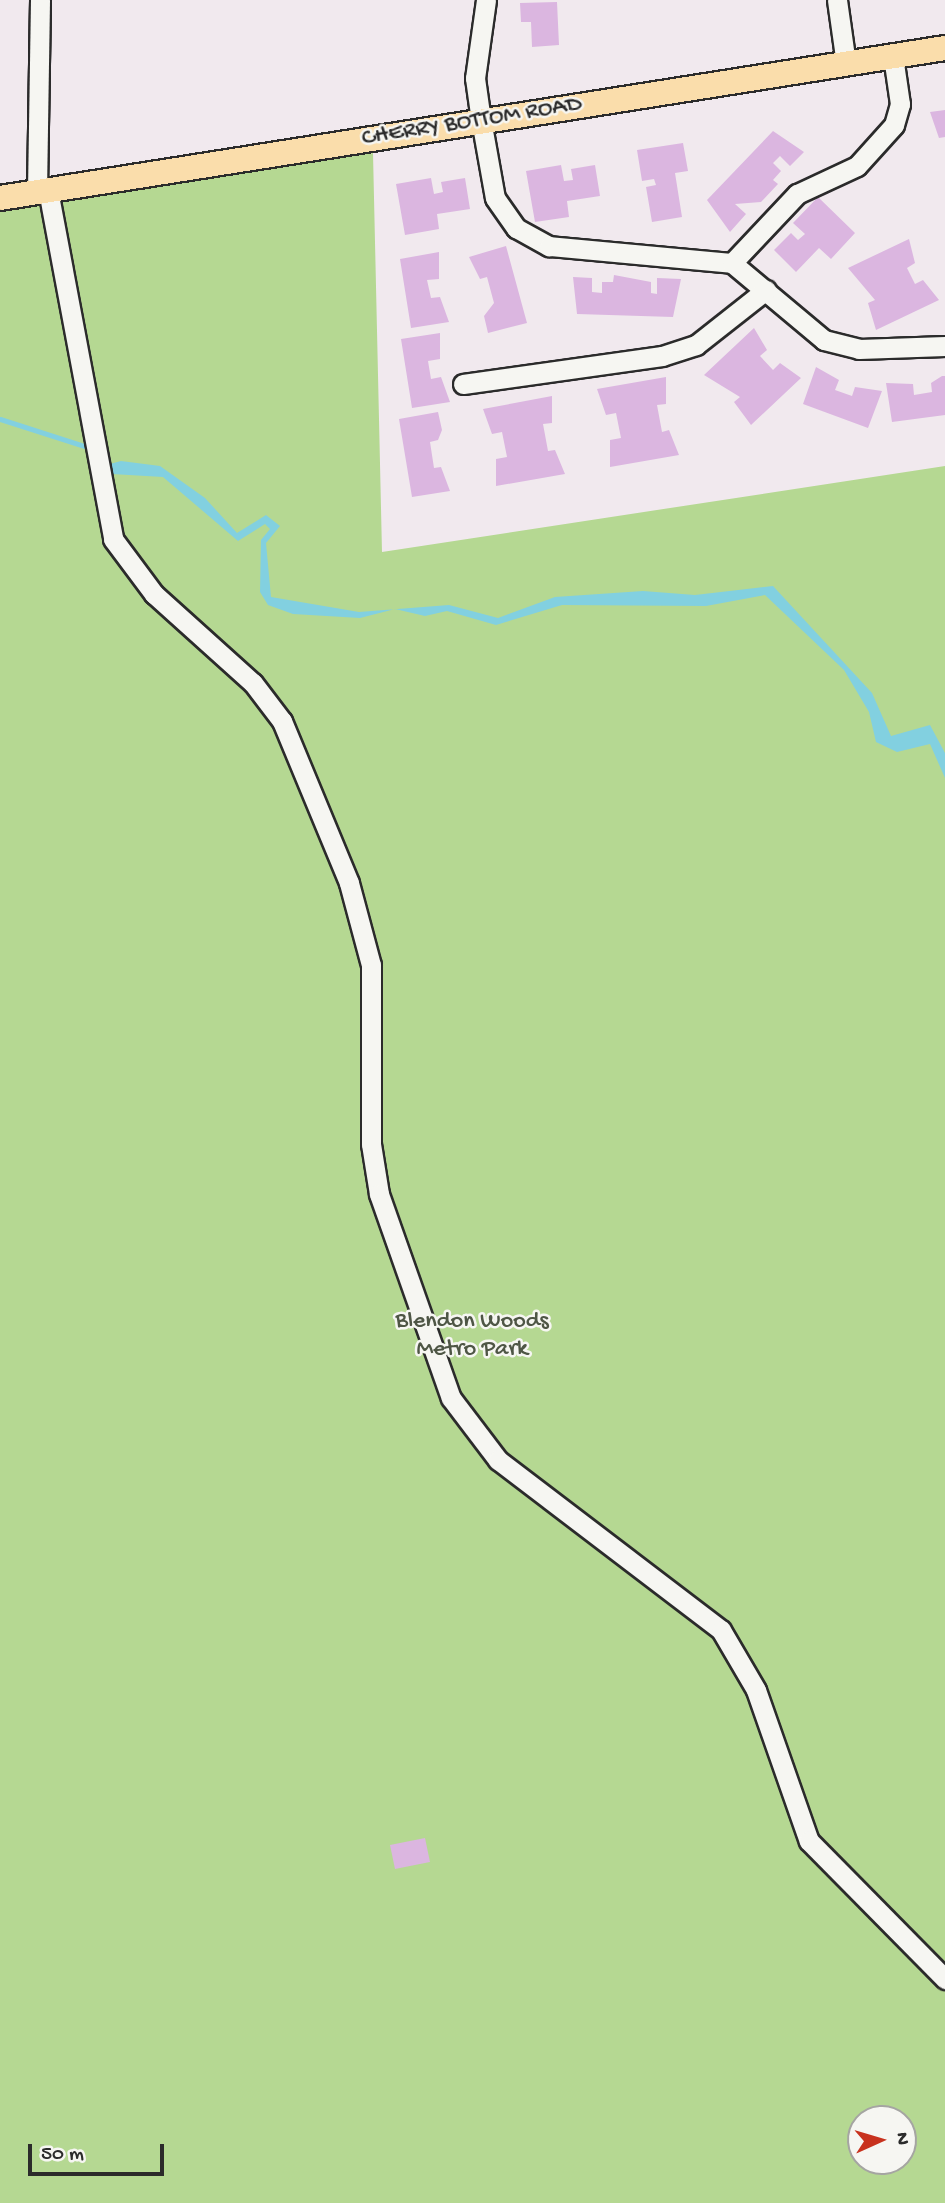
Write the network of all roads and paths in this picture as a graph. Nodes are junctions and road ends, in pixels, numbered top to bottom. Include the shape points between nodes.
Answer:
1 (40, 0) edge
2 (486, 0) edge
3 (837, 0) edge
4 (945, 48) edge
5 (893, 56) junction
6 (846, 64) junction
7 (482, 121) junction
8 (42, 191) junction
9 (0, 198) edge
10 (732, 263) junction
11 (766, 290) junction
12 (945, 346) edge
13 (463, 384) dead end
14 (945, 1979) edge

1 - 8 street
2 - 7 street via 475,78
3 - 6 street
4 - 5 main road, CHERRY BOTTOM ROAD
5 - 6 main road, CHERRY BOTTOM ROAD
5 - 10 street via 900,104 894,125 857,166 797,194
6 - 7 main road, CHERRY BOTTOM ROAD
7 - 8 main road, CHERRY BOTTOM ROAD
7 - 10 street via 495,198 516,228 549,246
8 - 9 main road, CHERRY BOTTOM ROAD
8 - 14 street via 113,539 136,575 253,683 282,721 349,883 371,965 371,1144 379,1194 451,1398 498,1461 721,1630 756,1690 809,1841
10 - 11 street
11 - 12 street via 824,340 859,349
11 - 13 street via 696,345 662,356

